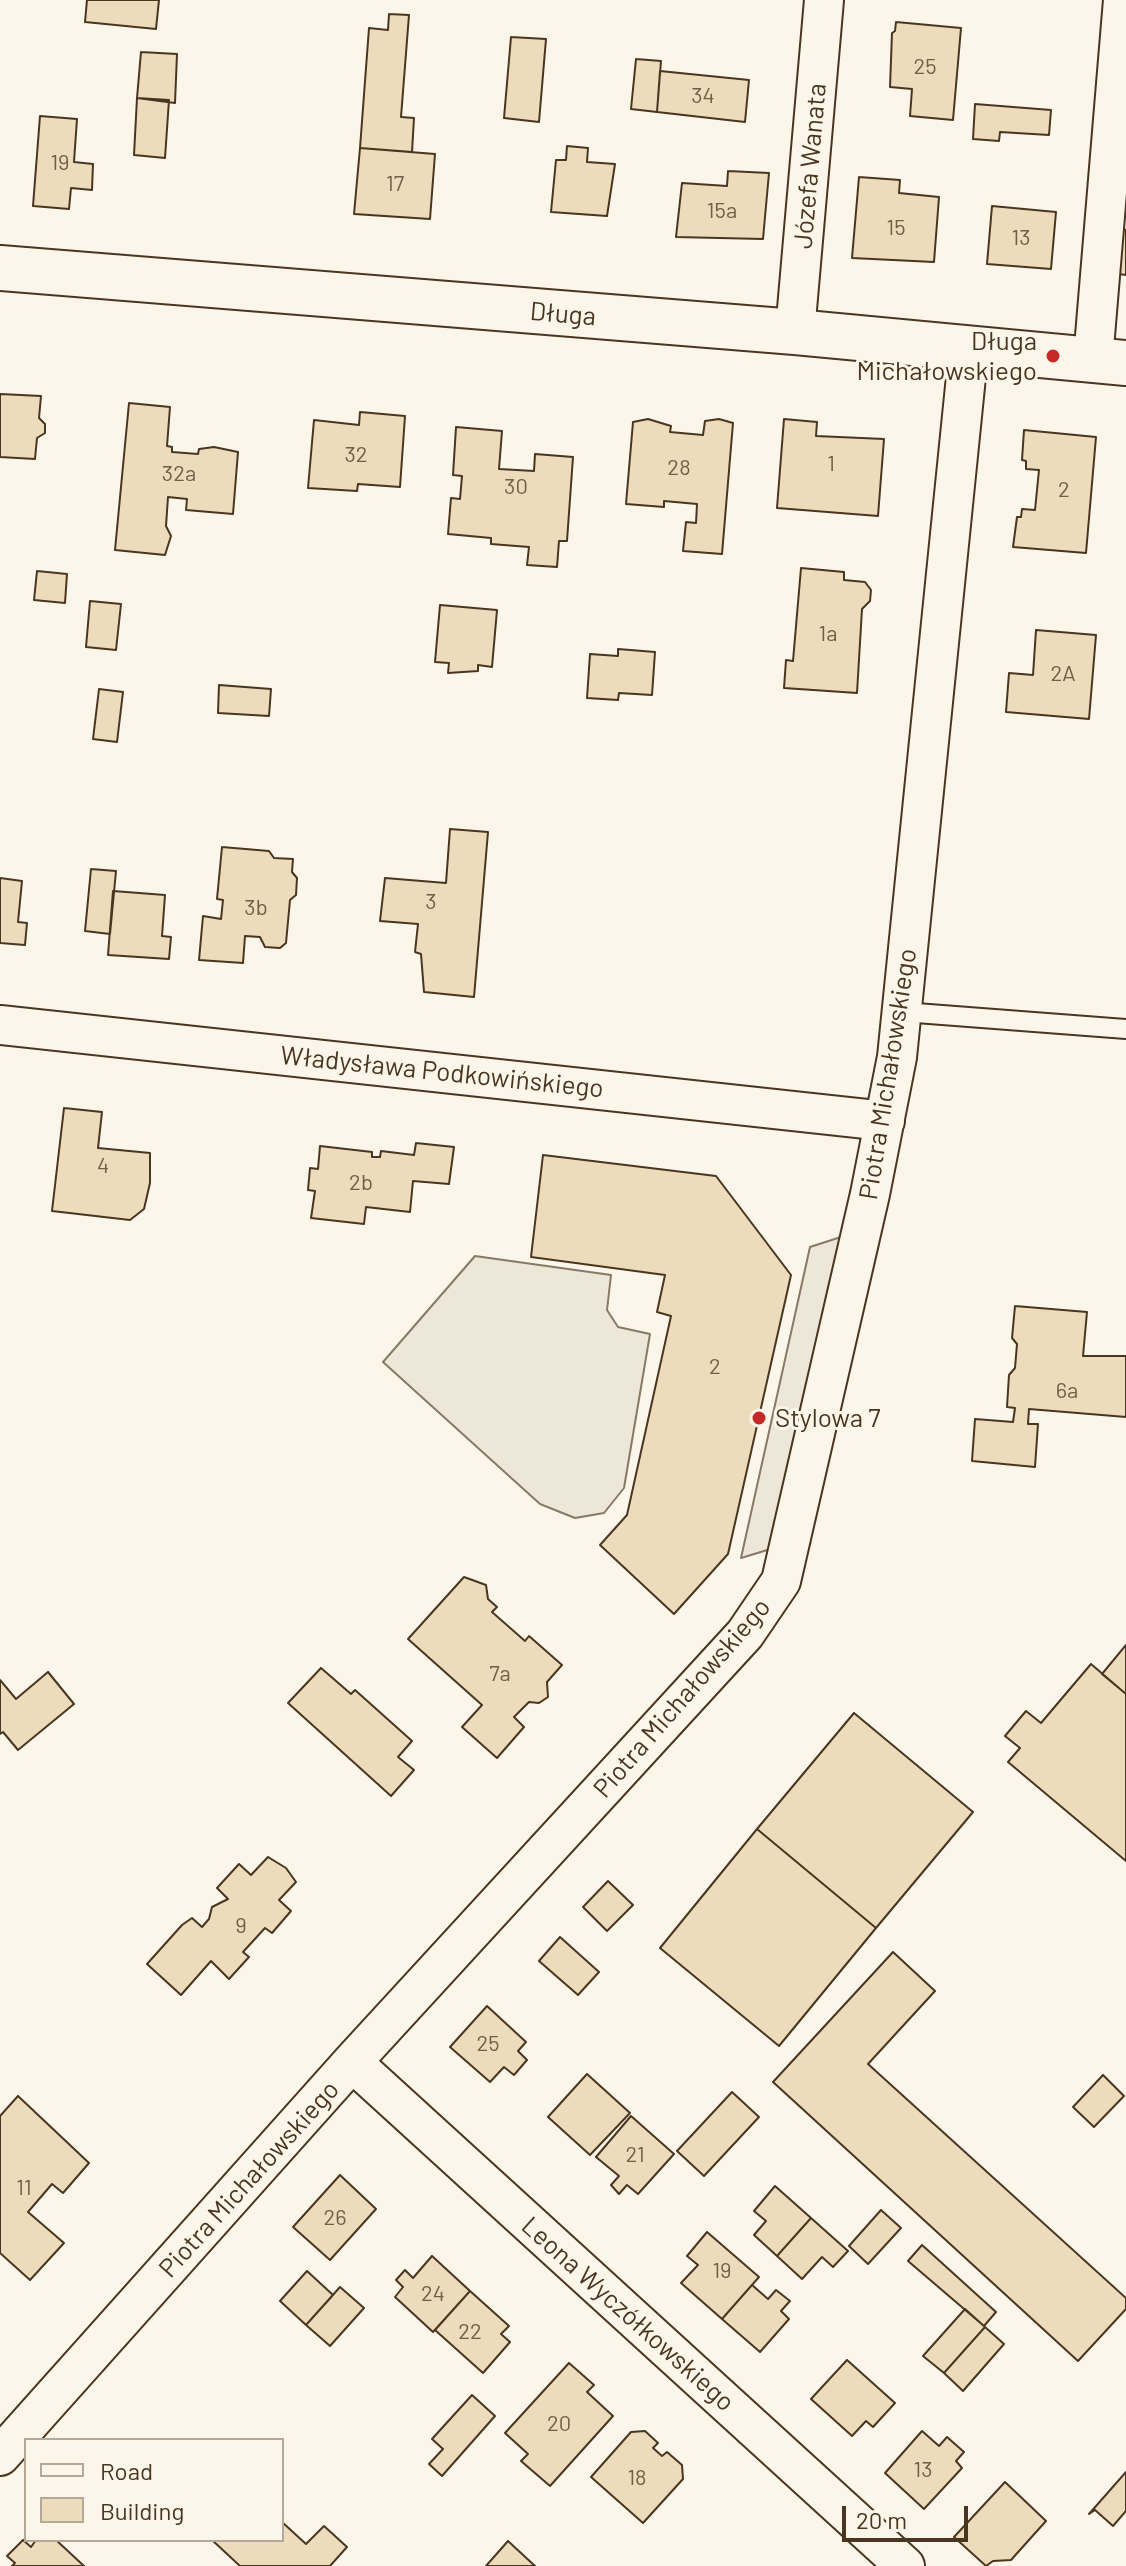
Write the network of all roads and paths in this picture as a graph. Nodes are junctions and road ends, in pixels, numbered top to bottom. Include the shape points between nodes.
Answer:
1 (824, 0) edge
2 (1123, 0) edge
3 (0, 268) edge
4 (795, 332) junction
5 (969, 347) junction
6 (1110, 362) edge
7 (903, 1012) junction
8 (0, 1025) edge
9 (1126, 1029) edge
10 (885, 1121) junction
11 (352, 2062) junction
12 (0, 2456) edge
13 (905, 2566) edge

1 - 4 street, Józefa Wanata
2 - 6 street
3 - 4 street, Długa
4 - 5 street, Długa
5 - 6 street, Długa
5 - 7 street, Piotra Michałowskiego
7 - 9 lane
7 - 10 street, Piotra Michałowskiego
8 - 10 street, Władysława Podkowińskiego
10 - 11 street, Piotra Michałowskiego via 781,1581 765,1609
11 - 12 street, Piotra Michałowskiego
11 - 13 street, Leona Wyczółkowskiego

